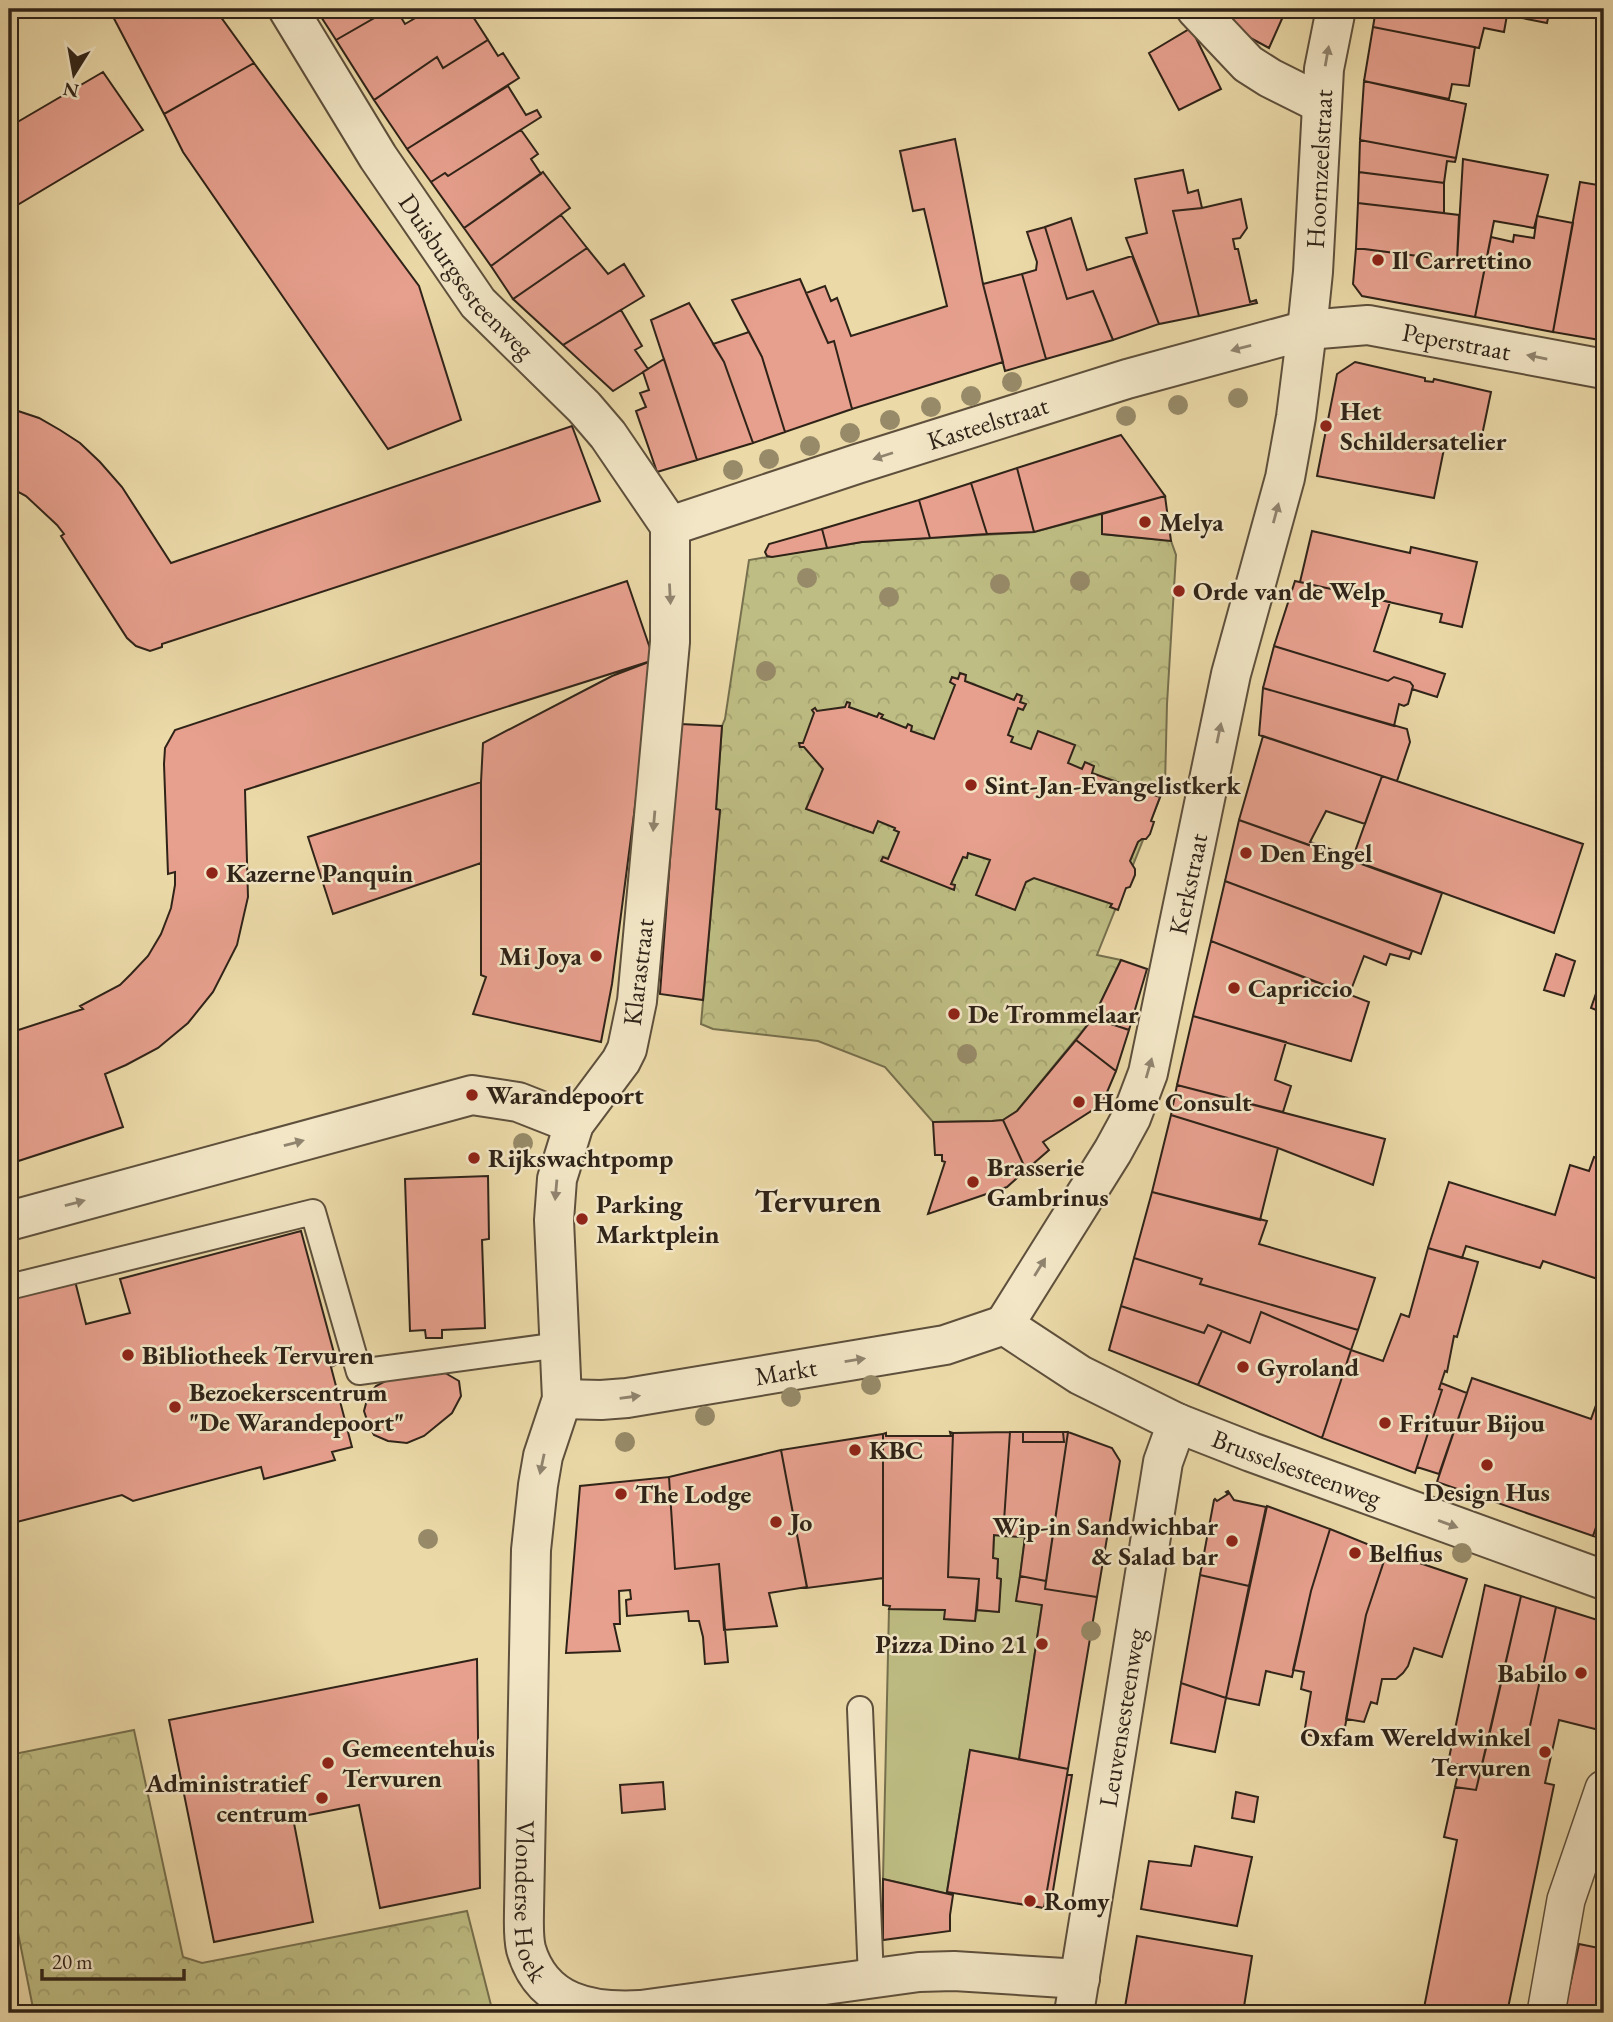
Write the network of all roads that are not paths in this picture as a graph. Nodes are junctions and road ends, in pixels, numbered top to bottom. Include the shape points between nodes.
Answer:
1 (288, 9) edge
2 (1196, 9) edge
3 (1336, 9) edge
4 (1322, 104) junction
5 (1307, 330) junction
6 (1604, 369) edge
7 (670, 526) junction
8 (574, 1124) junction
9 (9, 1221) edge
10 (9, 1287) edge
11 (1004, 1325) junction
12 (560, 1345) junction
13 (562, 1399) junction
14 (1177, 1423) junction
15 (1604, 1580) edge
16 (860, 1709) dead end
17 (1604, 1789) edge
18 (871, 1979) junction
19 (1077, 1996) edge
20 (1546, 2013) edge

1 - 7 street, Duisburgsesteenweg via 378,156 478,303 584,407
2 - 4 street via 1248,64
4 -> 3 street, Hoornzeelstraat
4 - 5 street, Hoornzeelstraat
6 -> 5 street, Peperstraat via 1368,325
5 -> 7 street, Kasteelstraat via 1128,379
11 -> 5 street, Kerkstraat via 1113,1151 1148,1073 1231,674 1285,478
7 -> 8 street, Klarastraat via 670,642 637,1001 621,1061
9 -> 8 street via 471,1095 518,1102
8 -> 12 street, Klarastraat via 557,1179 554,1209
10 - 12 lane via 313,1212 359,1372
13 -> 11 street, Markt via 627,1398 945,1345
11 - 14 street, Brusselsesteenweg via 1080,1375
12 - 13 street, Klarastraat
13 -> 18 street, Vlonderse Hoek via 538,1485 531,1550 524,1931 532,1964 564,1998 599,2010 620,2011
14 -> 15 street, Brusselsesteenweg
14 - 19 street, Leuvensesteenweg via 1163,1462
16 - 18 lane
17 - 20 street via 1566,1900
18 - 19 street, Vlonderse Hoek via 954,1971

